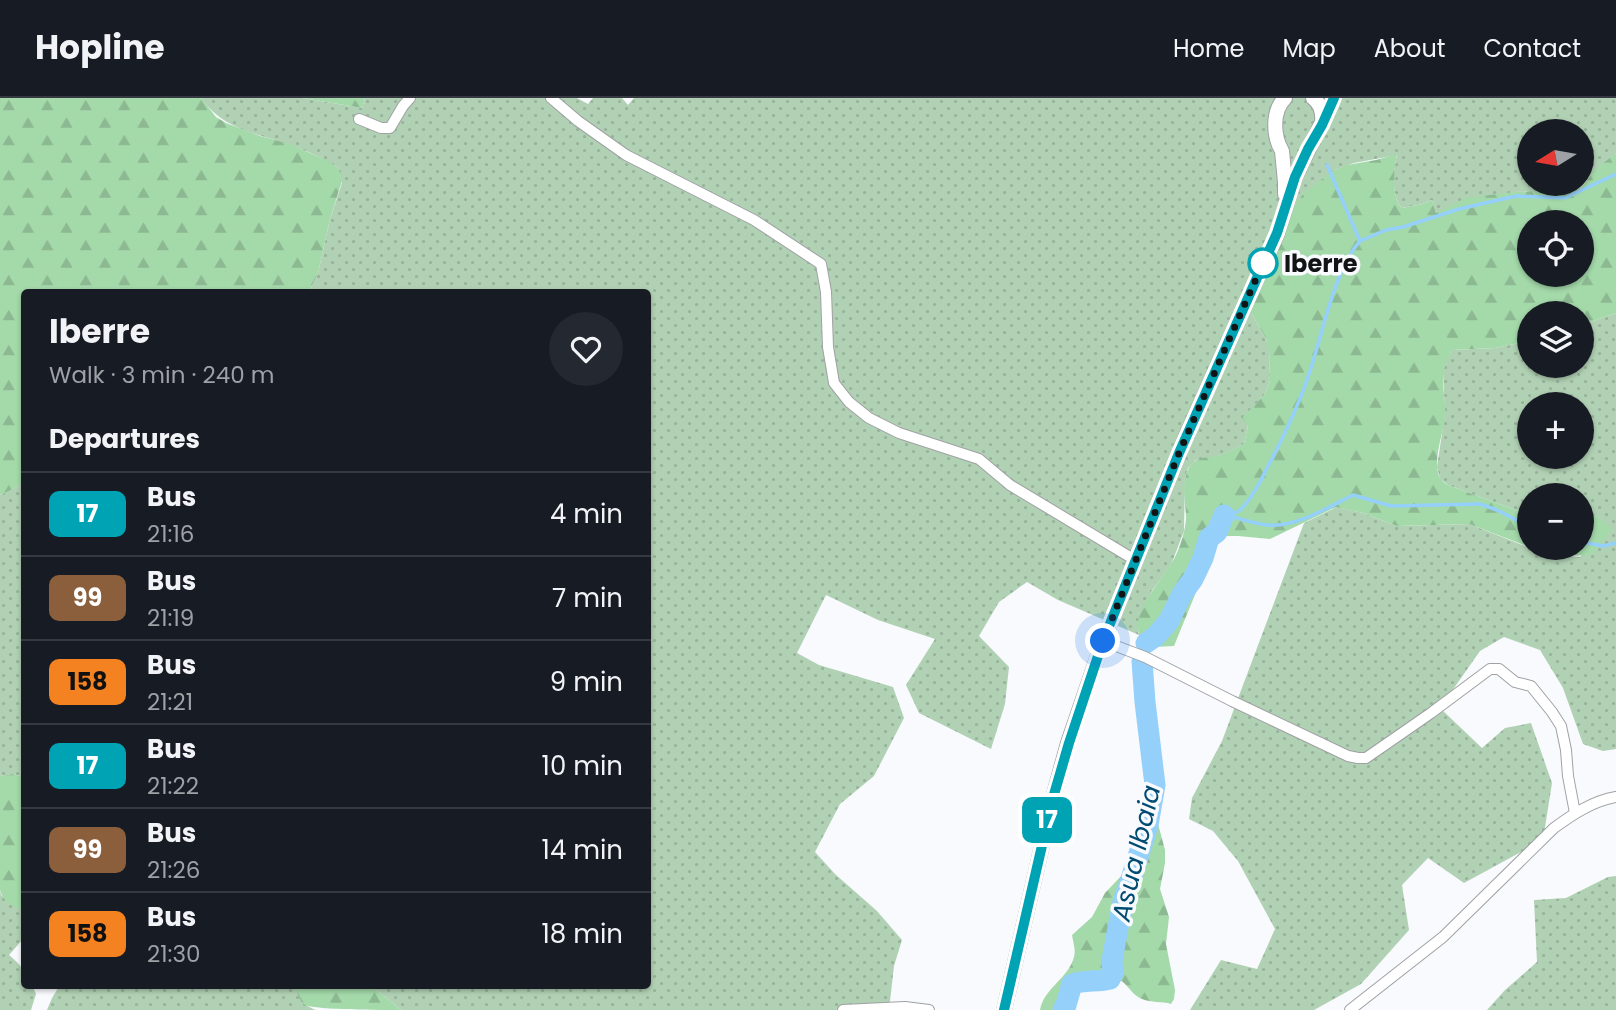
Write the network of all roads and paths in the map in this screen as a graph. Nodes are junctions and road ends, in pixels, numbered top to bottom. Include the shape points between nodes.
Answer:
1 (410, 98) edge
2 (551, 98) edge
3 (1285, 98) edge
4 (1312, 98) edge
5 (1334, 98) edge
6 (359, 119) dead end
7 (1322, 125) junction
8 (1308, 149) junction
9 (1282, 151) junction
10 (1284, 209) junction
11 (1135, 560) junction
12 (1103, 641) junction
13 (1616, 797) edge
14 (1575, 813) junction
15 (875, 1009) edge
16 (843, 1010) edge
17 (929, 1010) edge
18 (1004, 1010) edge
19 (1350, 1010) edge

1 - 6 street via 390,128
2 - 11 street via 626,155 754,220 821,264 834,383 869,418 899,433 979,458 1010,485
3 - 9 street via 1276,119
4 - 7 street via 1321,108
5 - 7 street
7 - 8 street
8 - 9 street via 1296,156
8 - 10 street
9 - 10 street
10 - 11 street
11 - 12 street
12 - 14 street via 1358,758 1366,758 1490,668 1499,669 1514,682 1531,686 1561,726
12 - 18 street via 1053,798
13 - 14 street
14 - 19 street via 1443,937
15 - 16 street
15 - 17 street

